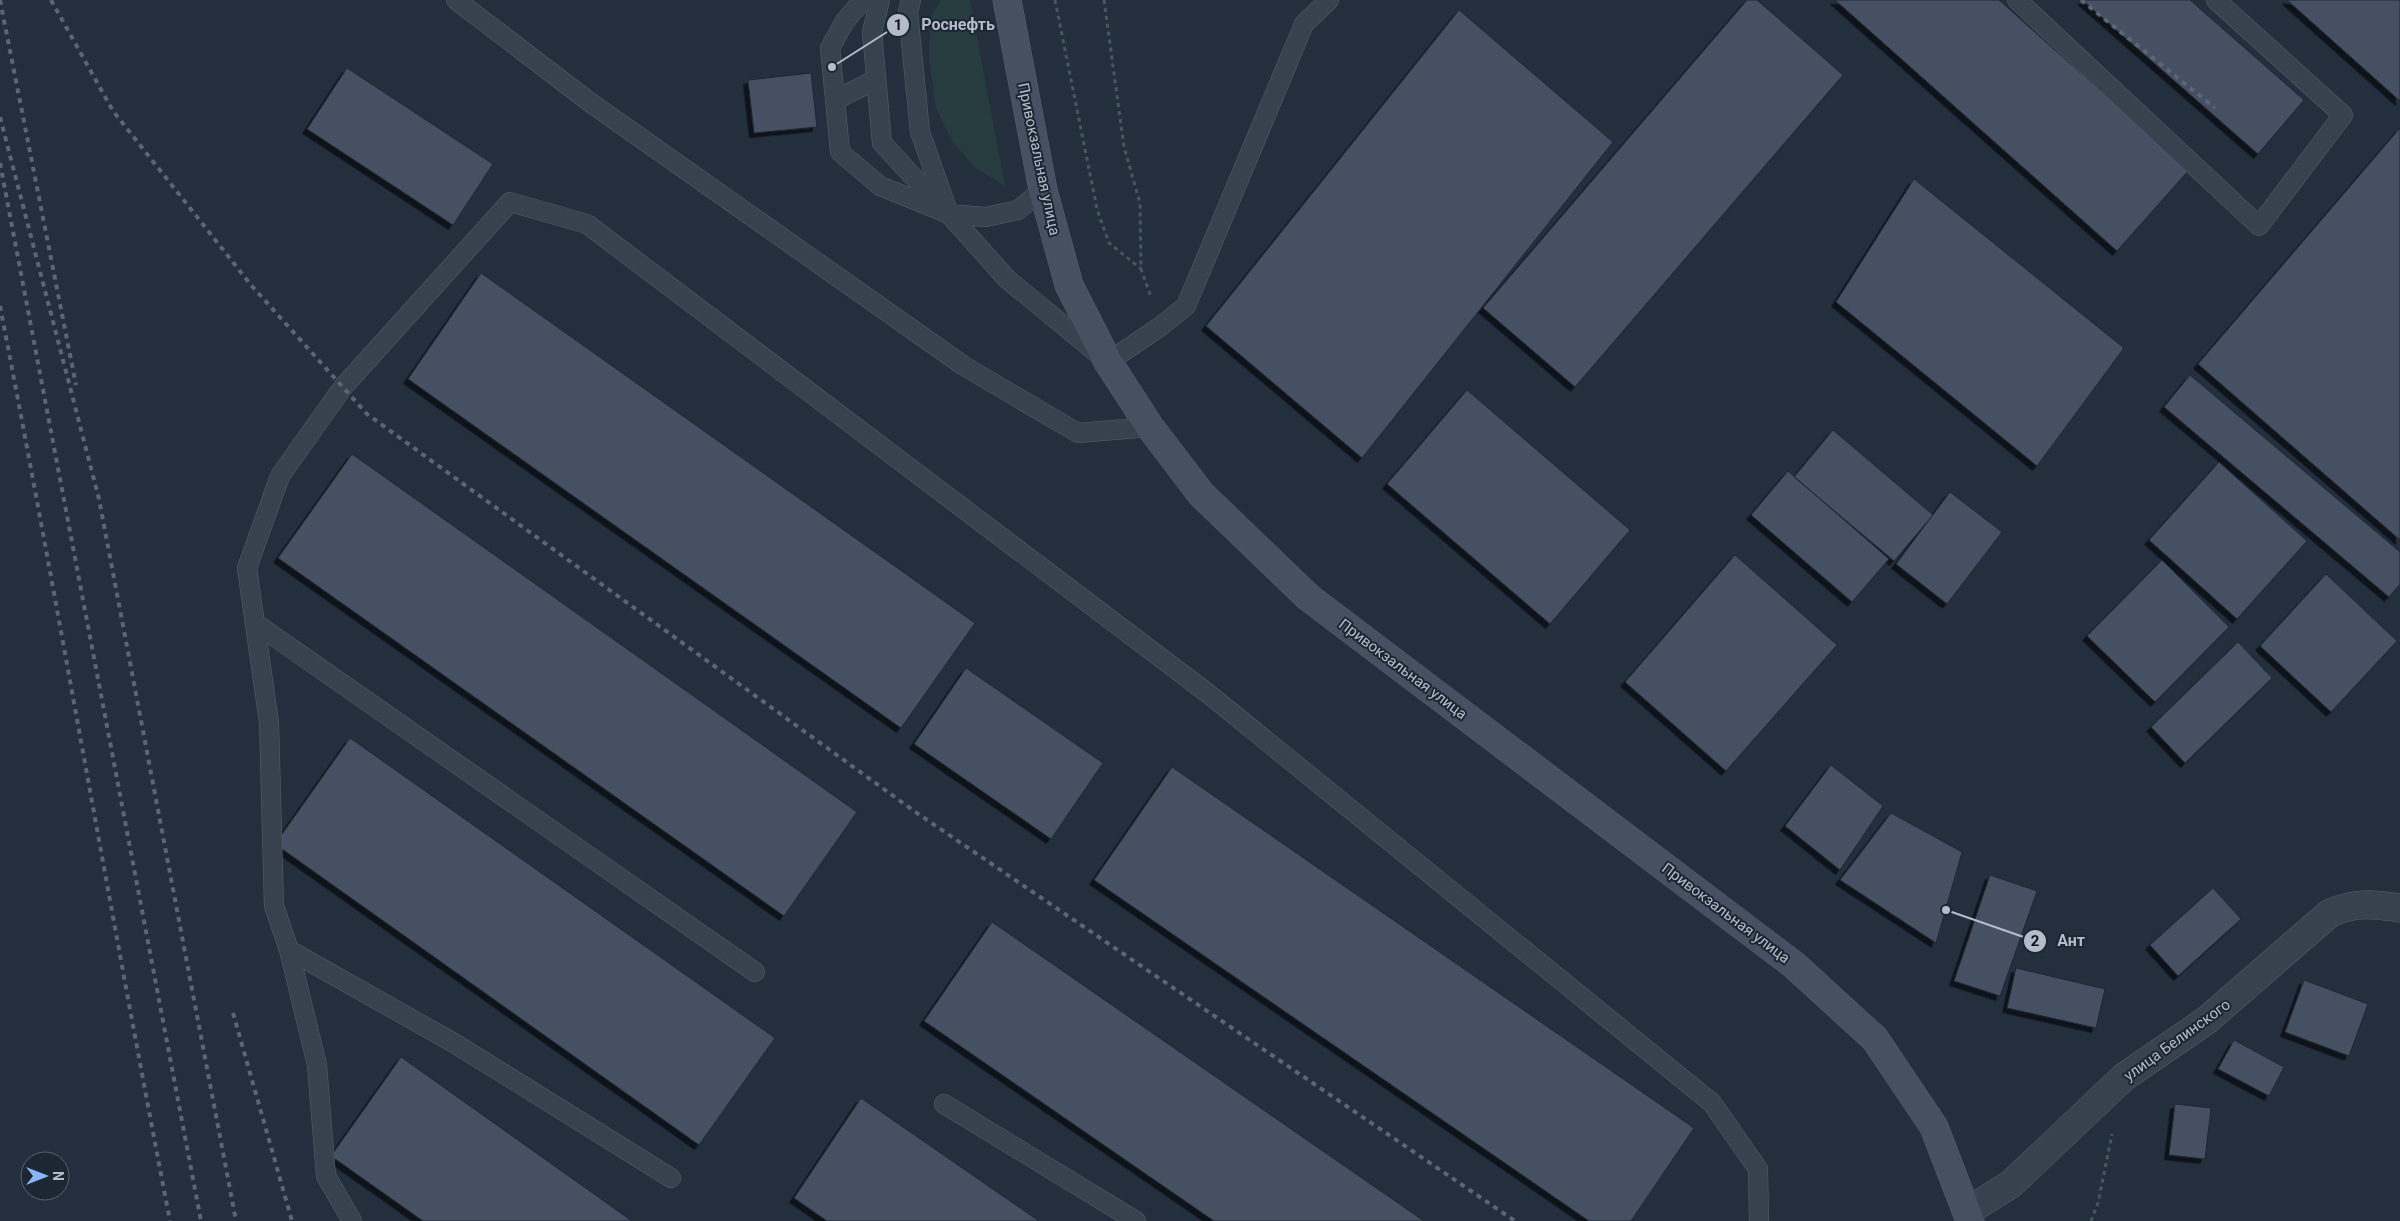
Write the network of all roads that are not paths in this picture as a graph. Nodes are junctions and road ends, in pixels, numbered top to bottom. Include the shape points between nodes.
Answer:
1 (456, 0) edge
2 (863, 0) edge
3 (880, 0) edge
4 (911, 0) edge
5 (1007, 0) edge
6 (1329, 0) edge
7 (2017, 0) edge
8 (2216, 0) edge
9 (875, 80) junction
10 (835, 100) junction
11 (1043, 190) junction
12 (949, 214) junction
13 (1108, 362) junction
14 (1150, 427) junction
15 (255, 623) junction
16 (2400, 908) edge
17 (289, 950) junction
18 (755, 972) dead end
19 (944, 1104) dead end
20 (670, 1178) dead end
21 (1969, 1216) edge
22 (352, 1221) edge
23 (1136, 1221) edge
24 (1759, 1221) edge

1 - 14 lane via 591,103 964,366 1078,433
2 - 10 lane via 845,21 830,48
3 - 9 lane via 872,32
4 - 12 lane via 908,12 920,132
5 - 11 main road, Привокзальная улица
6 - 13 lane via 1304,24 1186,306
7 - 8 lane via 2259,226 2343,115
9 - 10 lane
9 - 12 lane via 882,143
10 - 12 lane via 840,152 880,186
11 - 12 lane via 1018,210 986,217
11 - 13 main road, Привокзальная улица via 1070,285
12 - 13 lane via 1007,279
13 - 14 main road, Привокзальная улица
14 - 21 main road, Привокзальная улица via 1201,494 1308,597 1794,965 1875,1039 1934,1127
15 - 17 lane via 269,724 274,906
15 - 18 lane
15 - 24 lane via 247,568 280,476 343,387 510,202 587,224 1210,695 1712,1103 1758,1169
16 - 21 street, улица Белинского via 2368,903 2346,906 2330,913 2207,1020 2124,1077 2011,1184
17 - 20 lane via 454,1043
17 - 22 lane via 317,1065 326,1176
19 - 23 lane

